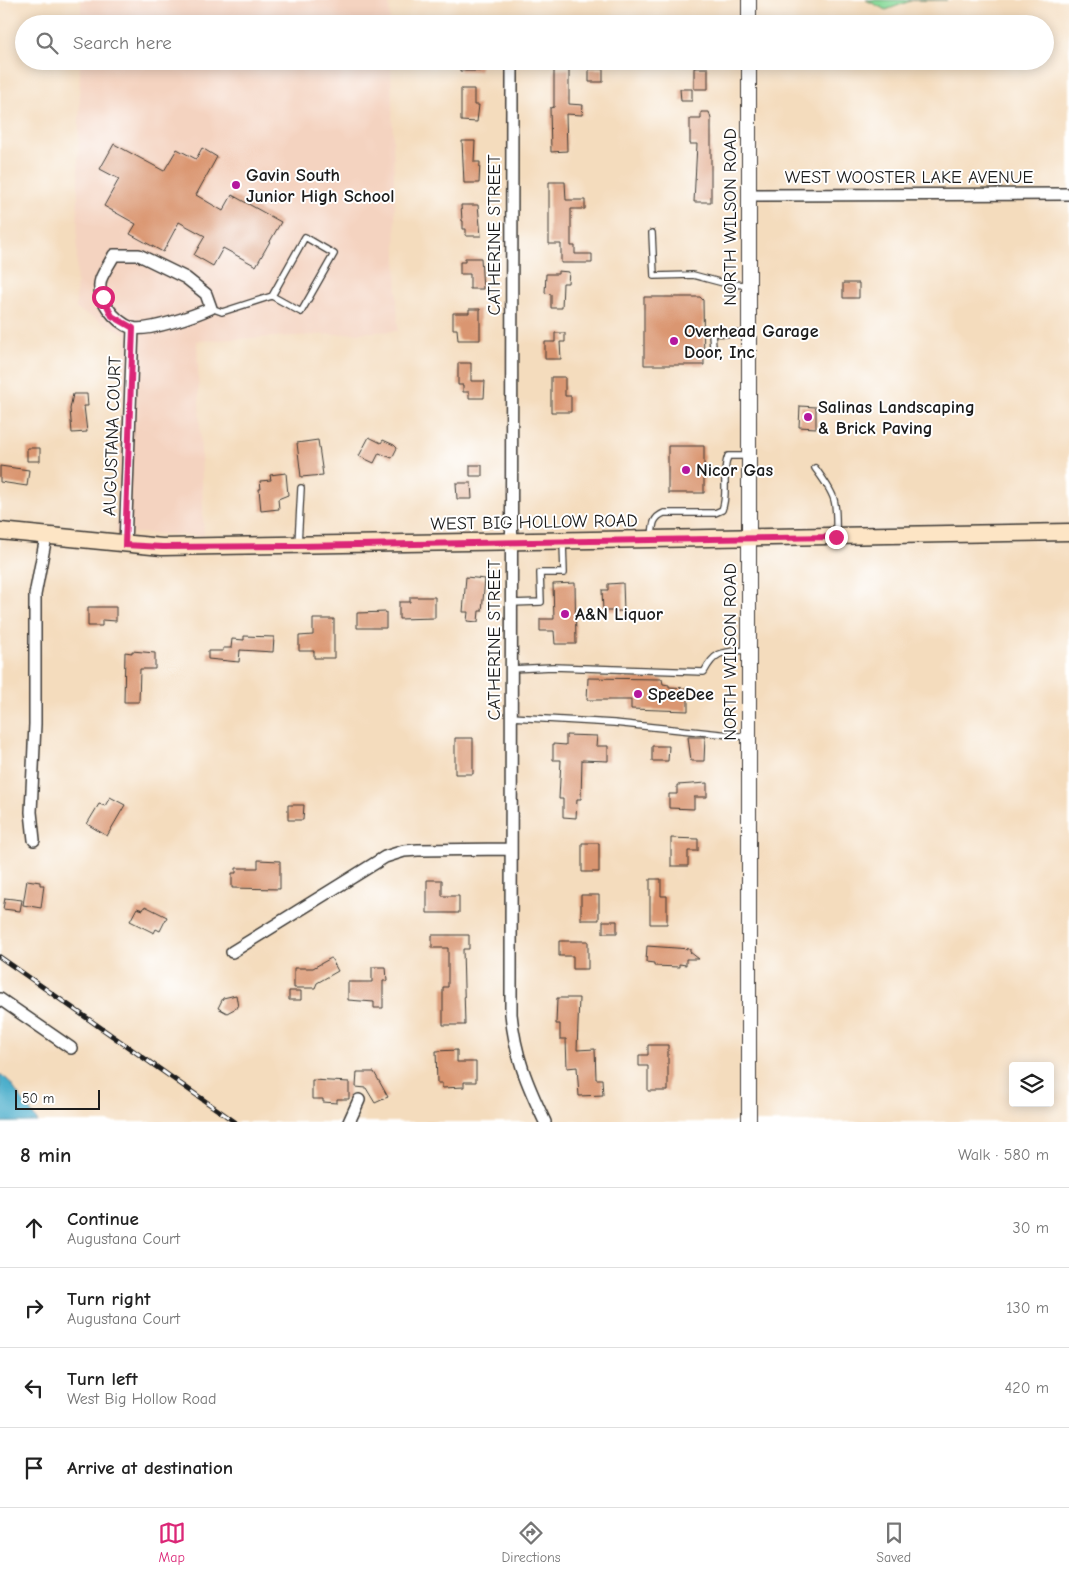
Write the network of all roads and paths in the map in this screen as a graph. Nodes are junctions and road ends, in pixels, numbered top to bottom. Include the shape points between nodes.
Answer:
1 (749, 0) edge
2 (749, 15) edge
3 (512, 70) edge
4 (749, 70) edge
5 (1069, 194) edge
6 (749, 195) junction
7 (652, 233) dead end
8 (749, 285) junction
9 (272, 296) junction
10 (211, 308) junction
11 (133, 328) junction
12 (749, 334) junction
13 (713, 348) dead end
14 (749, 456) junction
15 (815, 468) dead end
16 (301, 488) dead end
17 (0, 532) edge
18 (1069, 532) edge
19 (46, 537) junction
20 (836, 537) junction
21 (749, 538) junction
22 (652, 540) junction
23 (563, 542) junction
24 (511, 543) junction
25 (125, 545) junction
26 (298, 546) junction
27 (511, 603) junction
28 (749, 650) junction
29 (511, 669) junction
30 (511, 717) junction
31 (749, 737) junction
32 (34, 840) dead end
33 (511, 849) junction
34 (232, 952) dead end
35 (0, 999) edge
36 (71, 1048) dead end
37 (360, 1100) dead end
38 (349, 1122) edge
39 (545, 1122) edge
40 (749, 1122) edge

1 - 2 street
3 - 24 street, CATHERINE STREET
4 - 6 street, NORTH WILSON ROAD
5 - 6 street, WEST WOOSTER LAKE AVENUE
6 - 8 street, NORTH WILSON ROAD
7 - 8 lane via 654,276 693,275 727,284
8 - 12 street, NORTH WILSON ROAD
9 - 9 lane via 305,237 334,254 302,312
9 - 10 lane via 222,312
10 - 11 street via 181,321
10 - 11 street via 206,294 186,278 139,255 114,255 100,280 103,297 112,316
11 - 25 street, AUGUSTANA COURT
12 - 13 lane via 712,333
12 - 14 street, NORTH WILSON ROAD
14 - 21 street, NORTH WILSON ROAD
14 - 22 lane via 728,456 724,466 725,502 722,510 715,514 664,513 653,523
15 - 20 lane via 836,500
16 - 26 lane
17 - 19 main road, WEST BIG HOLLOW ROAD
18 - 20 main road, WEST BIG HOLLOW ROAD
19 - 25 main road, WEST BIG HOLLOW ROAD
19 - 32 street via 35,595 31,812
20 - 21 main road, WEST BIG HOLLOW ROAD
21 - 22 main road, WEST BIG HOLLOW ROAD
21 - 28 street, NORTH WILSON ROAD
22 - 23 main road, WEST BIG HOLLOW ROAD
23 - 24 main road, WEST BIG HOLLOW ROAD
23 - 27 lane via 564,573 540,573 541,602
24 - 26 main road, WEST BIG HOLLOW ROAD
24 - 27 street, CATHERINE STREET
25 - 26 main road, WEST BIG HOLLOW ROAD
27 - 29 street, CATHERINE STREET
28 - 29 lane via 716,655 704,672 553,667
28 - 31 street, NORTH WILSON ROAD
29 - 30 street, CATHERINE STREET
30 - 31 lane via 614,723
30 - 33 street, CATHERINE STREET
31 - 40 street, NORTH WILSON ROAD
33 - 34 street via 418,850 386,857
33 - 39 street, CATHERINE STREET via 511,1014 514,1044 526,1082
35 - 36 street
37 - 38 street

